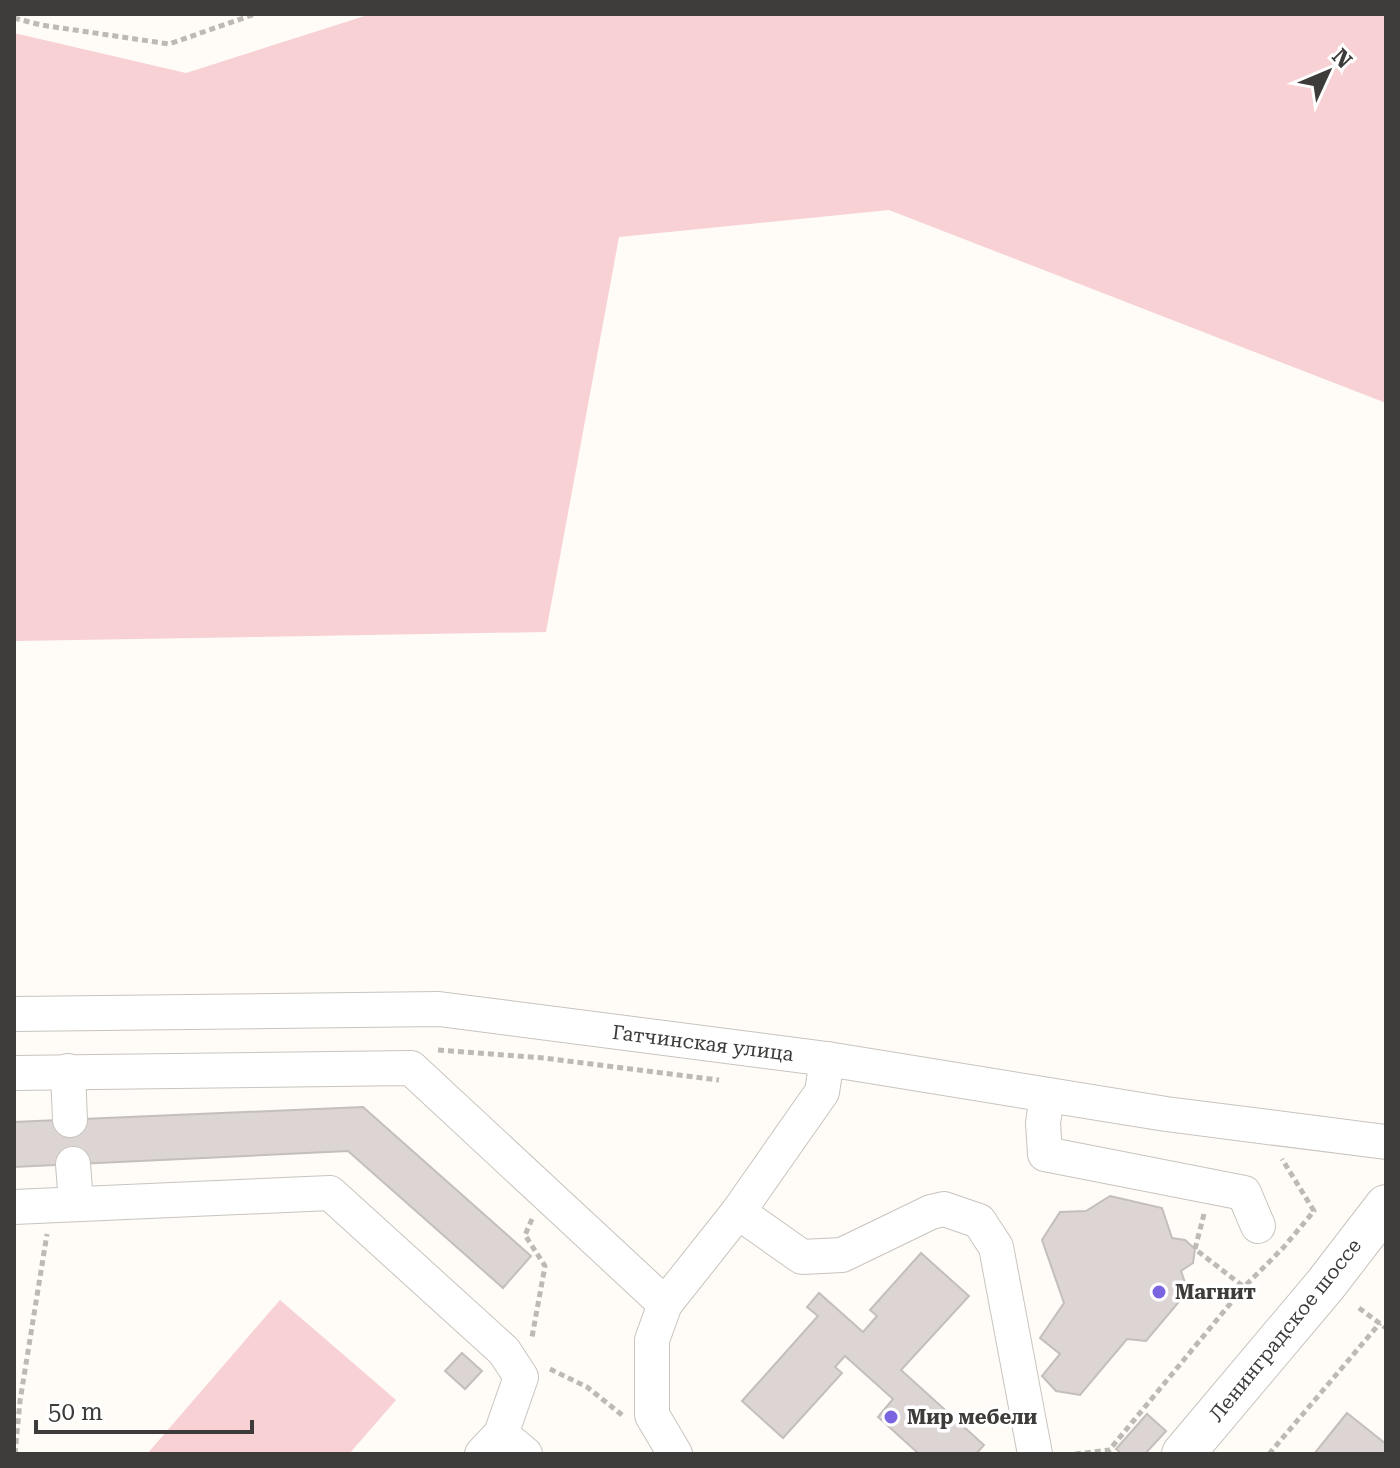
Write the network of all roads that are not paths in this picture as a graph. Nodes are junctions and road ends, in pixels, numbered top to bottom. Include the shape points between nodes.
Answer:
1 (14, 1014) edge
2 (827, 1059) junction
3 (68, 1071) junction
4 (14, 1073) edge
5 (1047, 1095) junction
6 (70, 1120) dead end
7 (1386, 1142) edge
8 (73, 1164) dead end
9 (64, 1204) junction
10 (1386, 1206) edge
11 (14, 1207) edge
12 (738, 1212) junction
13 (1258, 1226) dead end
14 (665, 1304) junction
15 (670, 1445) edge
16 (502, 1447) edge
17 (1035, 1454) edge
18 (1183, 1454) edge

1 - 2 street, Гатчинская улица via 439,1009
2 - 5 street, Гатчинская улица
2 - 12 street via 822,1092
3 - 4 street
3 - 6 street
3 - 14 street via 411,1068
5 - 7 street, Гатчинская улица
5 - 13 street via 1045,1154 1244,1193
8 - 9 street
9 - 11 street
9 - 16 street via 330,1193 511,1354 521,1377
10 - 18 main road, Ленинградское шоссе
12 - 14 street
12 - 17 street via 802,1257 842,1255 944,1209 979,1221 996,1247
14 - 15 street via 652,1340 652,1415

